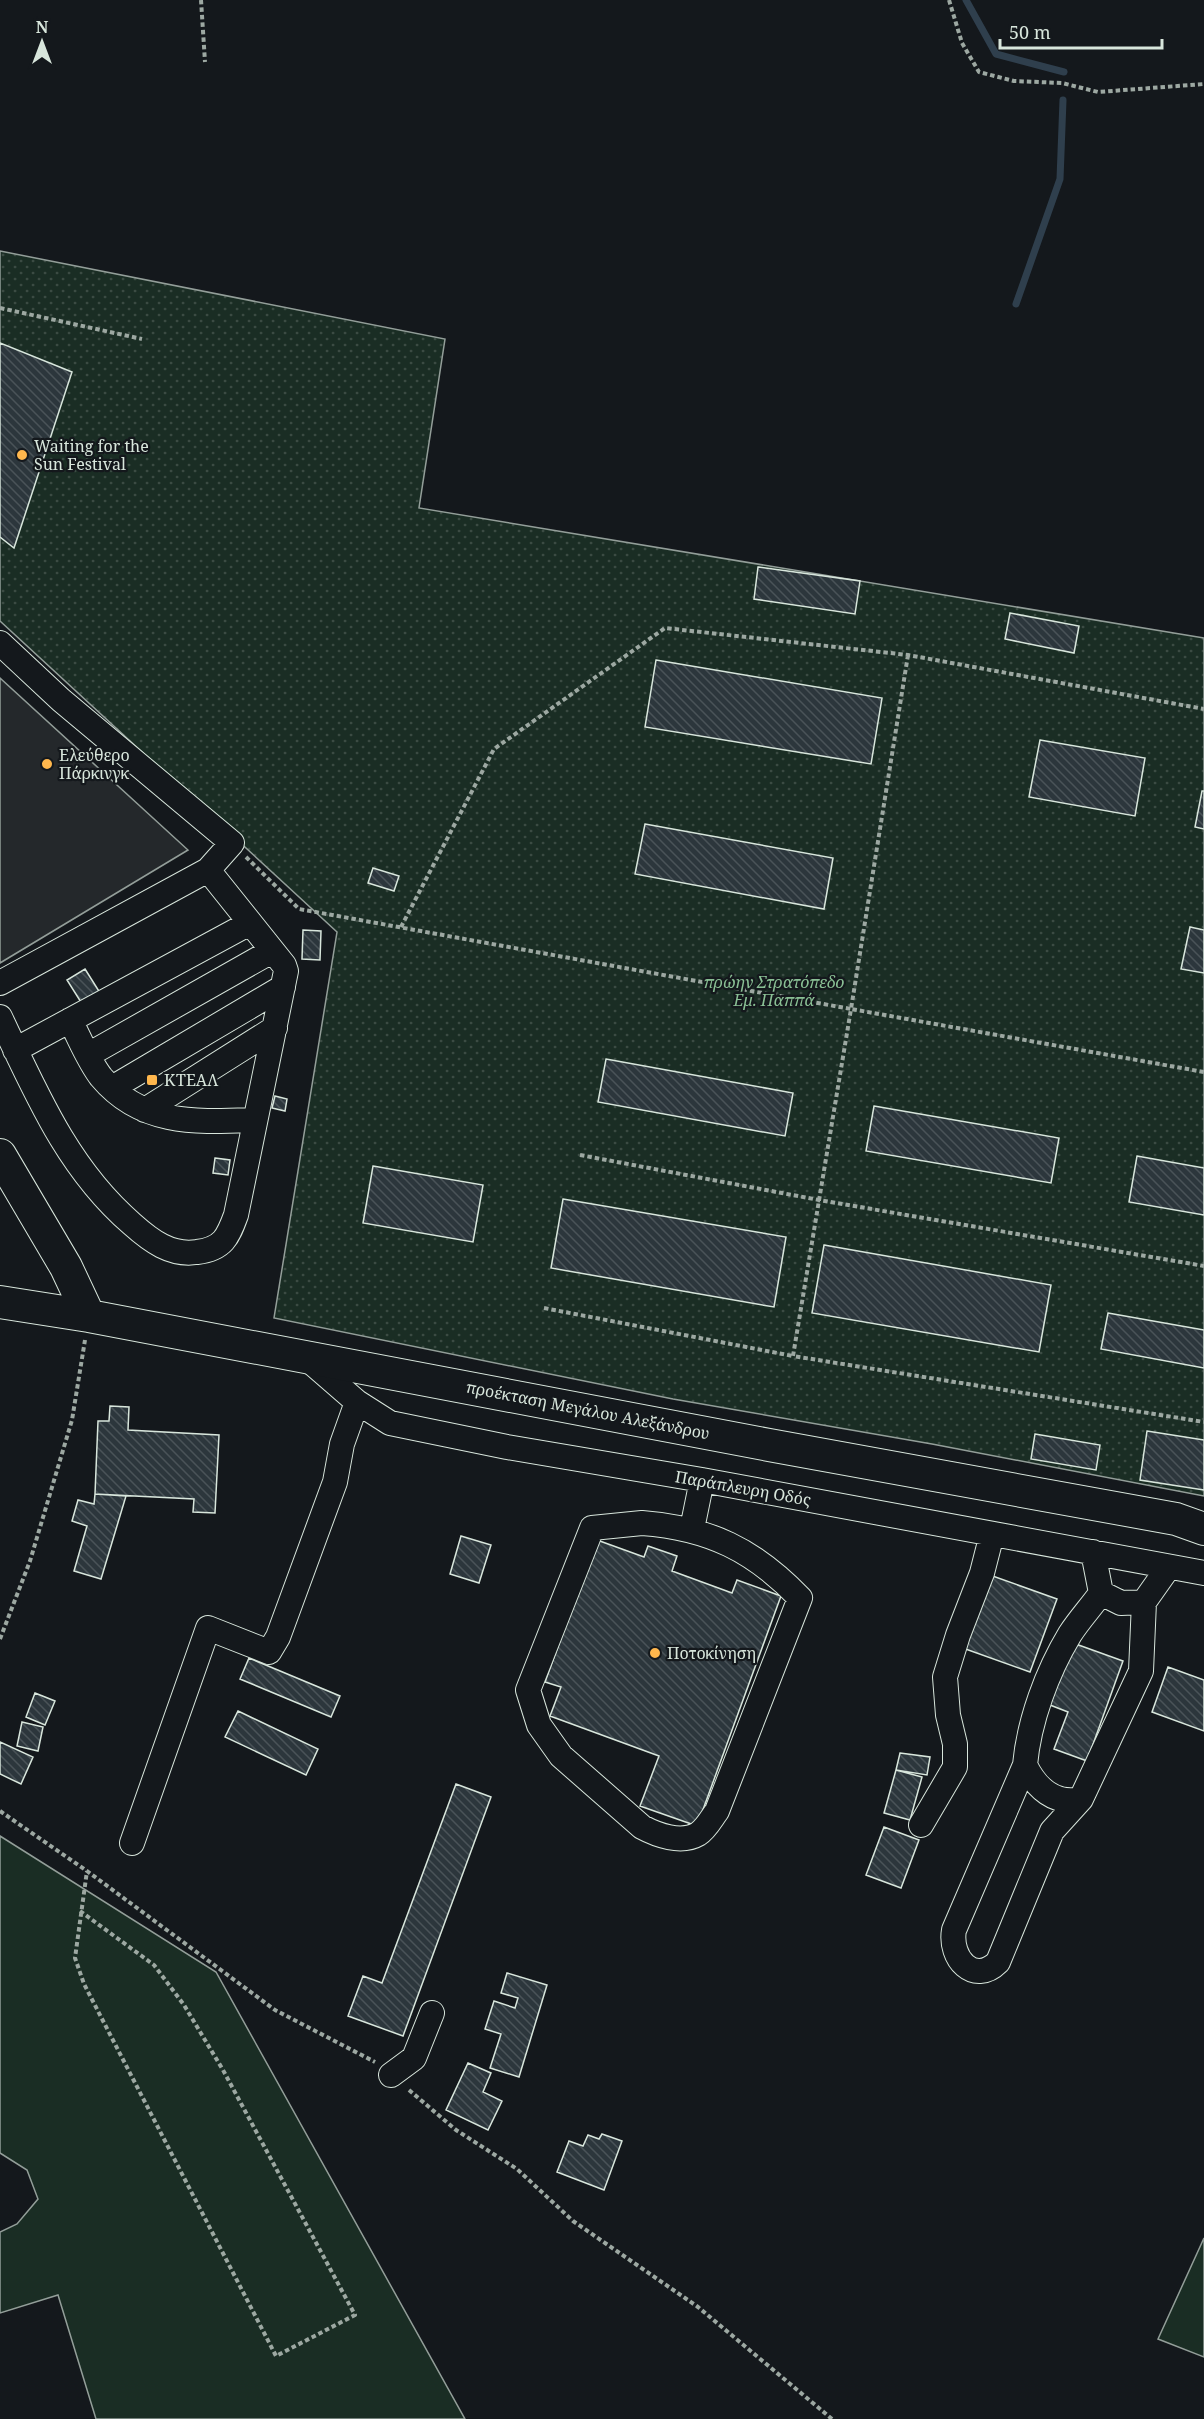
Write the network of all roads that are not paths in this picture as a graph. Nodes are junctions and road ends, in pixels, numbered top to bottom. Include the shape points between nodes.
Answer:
1 (0, 643) edge
2 (207, 870) junction
3 (250, 923) junction
4 (272, 951) junction
5 (0, 983) edge
6 (283, 987) junction
7 (0, 1017) edge
8 (70, 1020) junction
9 (274, 1028) junction
10 (15, 1050) junction
11 (88, 1055) junction
12 (112, 1088) junction
13 (145, 1110) junction
14 (255, 1120) junction
15 (0, 1155) edge
16 (0, 1302) edge
17 (89, 1316) junction
18 (304, 1356) junction
19 (357, 1402) junction
20 (702, 1480) junction
21 (1195, 1523) edge
22 (692, 1529) junction
23 (992, 1534) junction
24 (1093, 1552) junction
25 (1168, 1568) junction
26 (1204, 1572) edge
27 (1101, 1593) junction
28 (1144, 1602) junction
29 (1025, 1765) junction
30 (1081, 1799) junction
31 (921, 1825) dead end
32 (132, 1843) dead end
33 (432, 2013) dead end
34 (391, 2075) road end

1 - 2 street via 61,700 232,843
2 - 3 street
2 - 5 street
3 - 4 street
3 - 8 street
4 - 6 street via 286,968
4 - 11 street
6 - 9 street
6 - 12 street
7 - 10 street
8 - 10 street
8 - 11 street
9 - 13 street
9 - 14 street
10 - 14 street via 50,1122 80,1169 116,1210 153,1243 184,1254 209,1251 228,1237
11 - 12 street
12 - 13 street
13 - 14 street via 178,1120
15 - 17 main road via 66,1267
16 - 17 main road, προέκταση Μεγάλου Αλεξάνδρου
17 - 18 main road, προέκταση Μεγάλου Αλεξάνδρου
18 - 19 street, Παράπλευρη Οδός
18 - 21 main road, προέκταση Μεγάλου Αλεξάνδρου
19 - 20 street, Παράπλευρη Οδός via 390,1423 433,1433
19 - 32 street via 342,1444 335,1482 278,1637 269,1652 208,1628
20 - 22 street
20 - 23 street, Παράπλευρη Οδός
22 - 22 street via 642,1523 592,1528 528,1690 539,1725 561,1756 642,1827 666,1836 698,1834 717,1811 800,1598 763,1563
23 - 24 street, Παράπλευρη Οδός
23 - 31 street via 945,1677 955,1767
24 - 25 street, Παράπλευρη Οδός
24 - 27 street
25 - 26 street, Παράπλευρη Οδός
25 - 28 street
27 - 28 street via 1121,1603
27 - 29 street via 1070,1635 1042,1692
28 - 30 street via 1141,1671
29 - 30 street via 1047,1793 1070,1801
29 - 30 street via 954,1930 954,1952 966,1966 983,1970 998,1962 1052,1832
33 - 34 street via 414,2058

